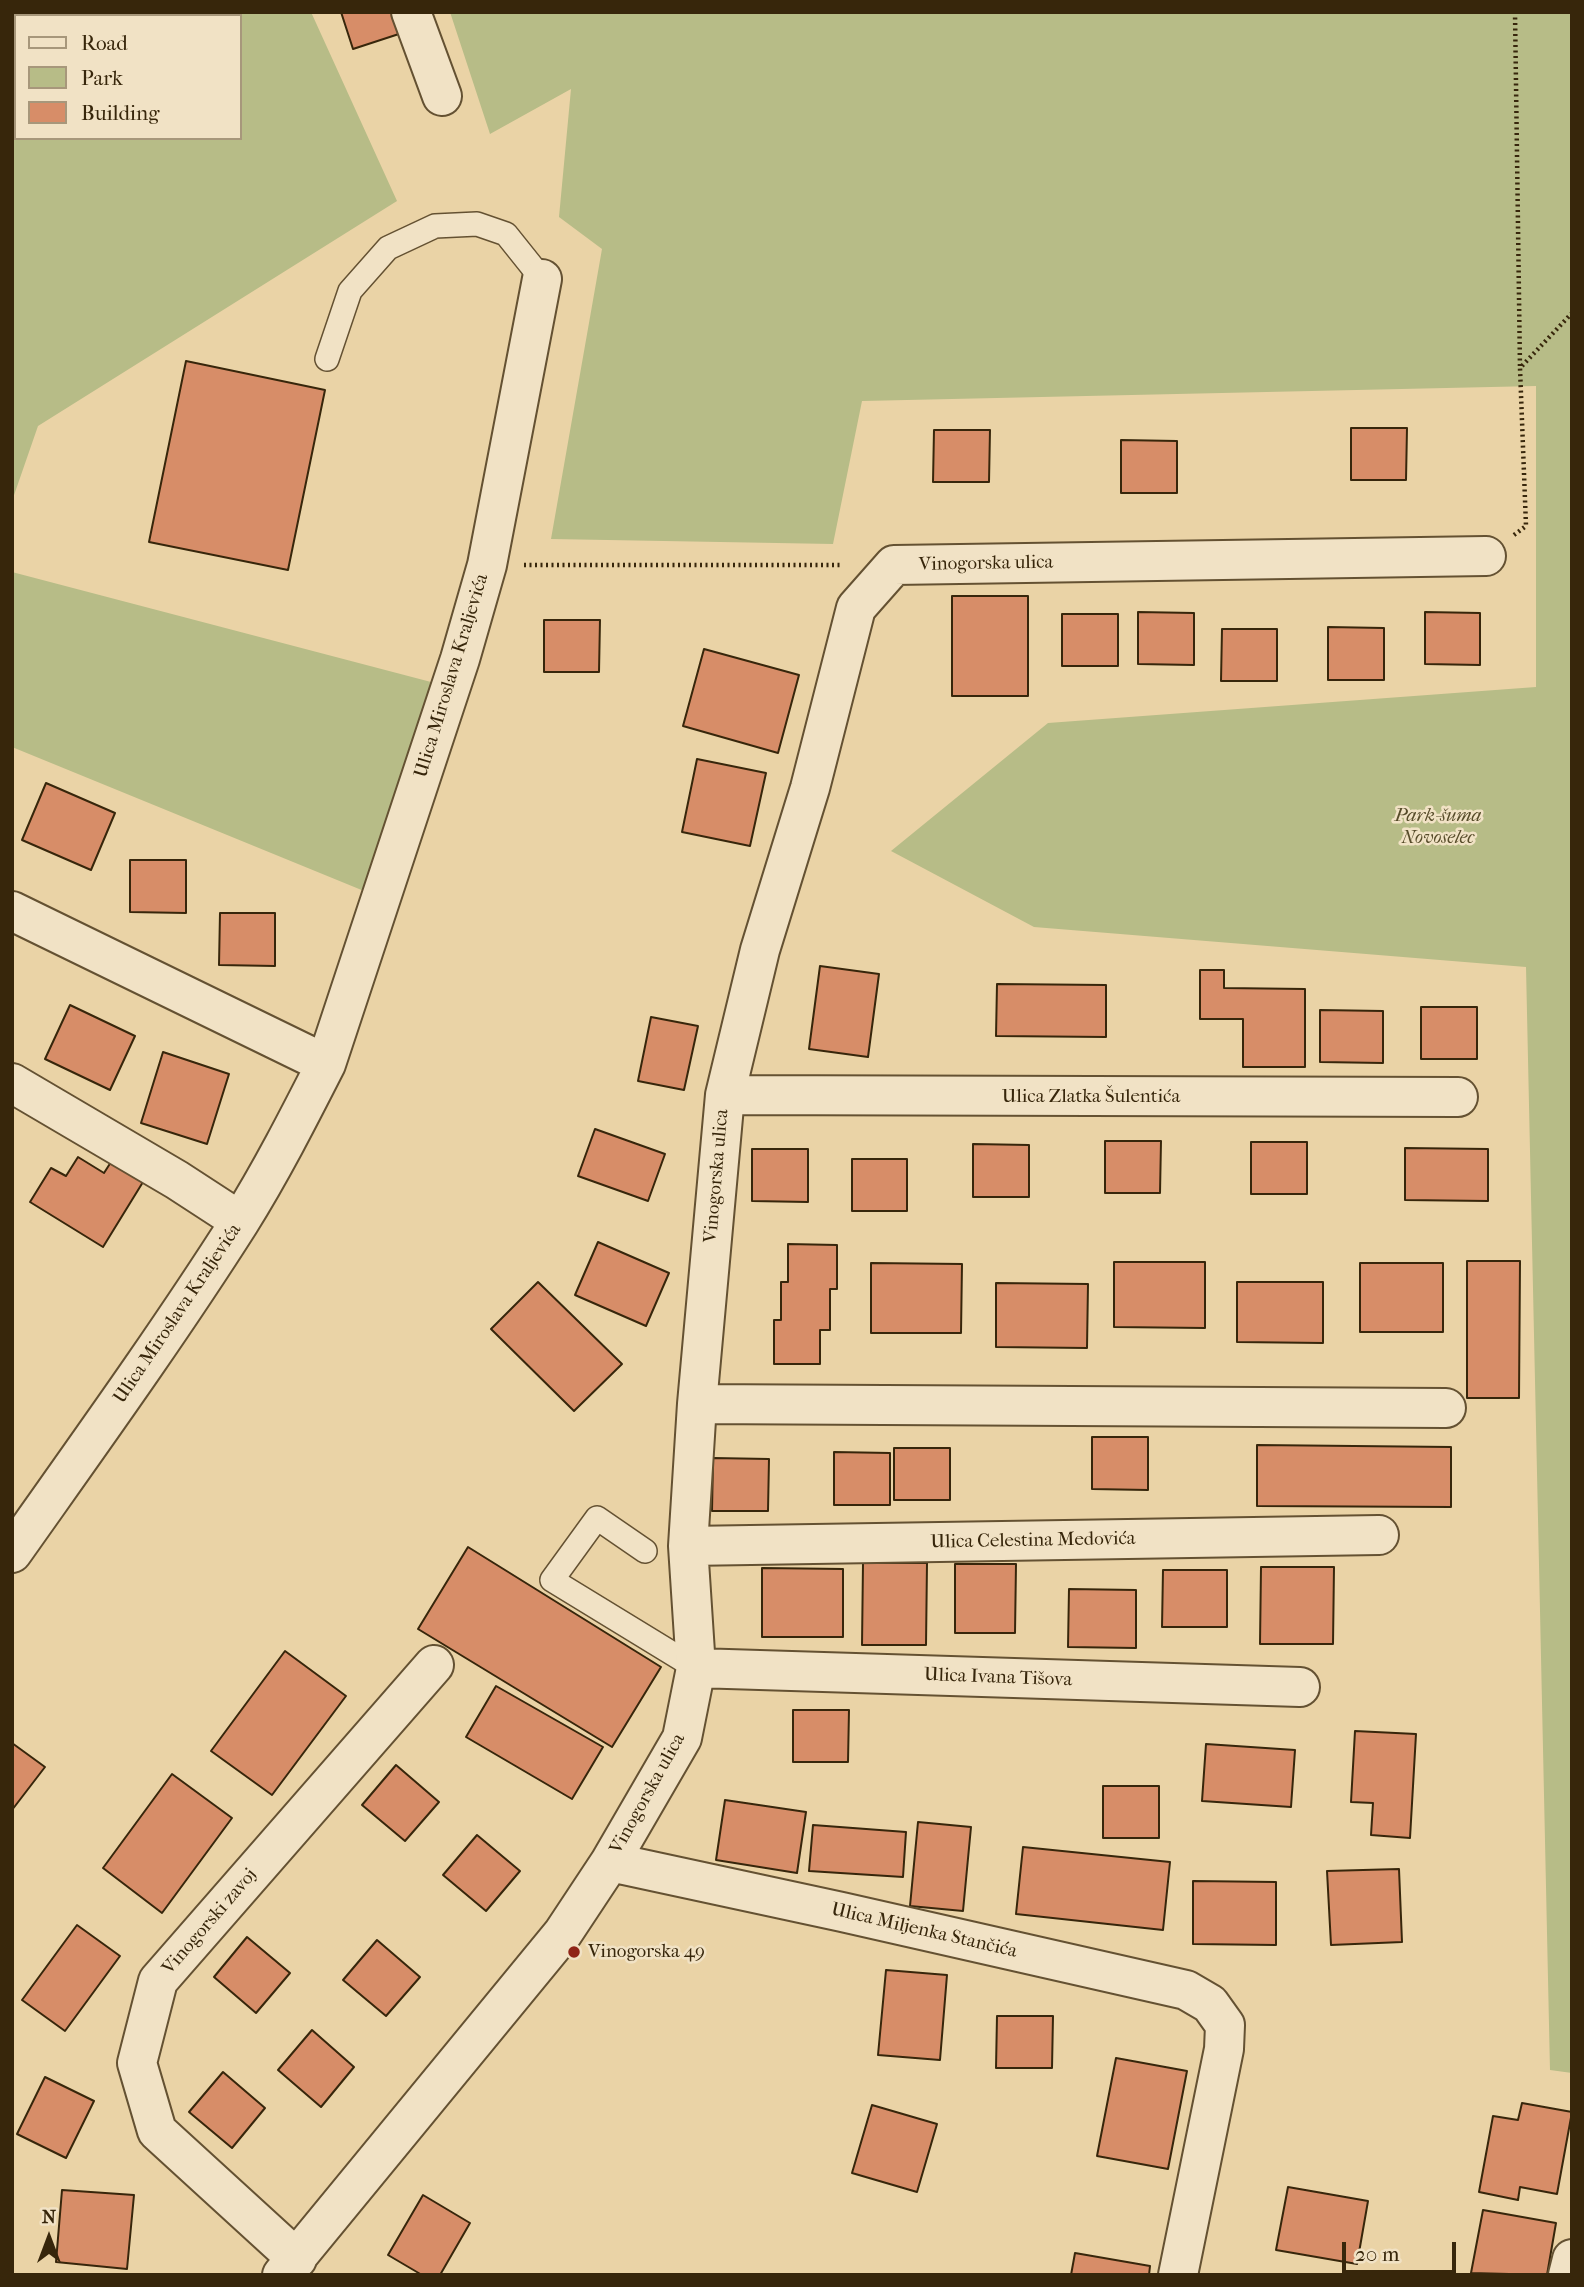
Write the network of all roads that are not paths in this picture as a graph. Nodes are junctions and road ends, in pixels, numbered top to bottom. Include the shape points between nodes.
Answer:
1 (411, 12) edge
2 (442, 96) dead end
3 (542, 279) joint
4 (327, 359) dead end
5 (1486, 556) road end
6 (12, 911) edge
7 (326, 1064) junction
8 (12, 1083) edge
9 (725, 1095) junction
10 (1458, 1097) dead end
11 (240, 1221) junction
12 (697, 1404) junction
13 (1446, 1408) dead end
14 (1379, 1535) dead end
15 (688, 1546) junction
16 (645, 1551) dead end
17 (12, 1553) edge
18 (434, 1665) dead end
19 (695, 1668) junction
20 (1300, 1688) dead end
21 (610, 1863) junction
22 (1572, 2259) edge
23 (290, 2267) edge
24 (1178, 2275) edge
25 (1568, 2275) edge

1 - 2 street
3 - 4 lane via 506,234 478,224 435,226 388,248 350,292
3 - 7 street, Ulica Miroslava Kraljevića via 487,565
5 - 9 street, Vinogorska ulica via 894,565 856,608 810,789 760,950
6 - 7 street
7 - 11 street, Ulica Miroslava Kraljevića
8 - 11 street
9 - 10 street, Ulica Zlatka Šulentića
9 - 12 street, Vinogorska ulica
11 - 17 street, Ulica Miroslava Kraljevića
12 - 13 street
12 - 15 street, Vinogorska ulica
14 - 15 street, Ulica Celestina Medovića
15 - 19 street, Vinogorska ulica
16 - 19 lane via 597,1518 552,1580
18 - 23 street, Vinogorski zavoj via 158,1981 137,2063 157,2131
19 - 20 street, Ulica Ivana Tišova
19 - 21 street, Vinogorska ulica via 682,1738
21 - 23 street, Vinogorska ulica via 564,1933
21 - 24 street, Ulica Miljenka Stančića via 1186,1990 1210,2004 1225,2025 1224,2049
22 - 25 street

